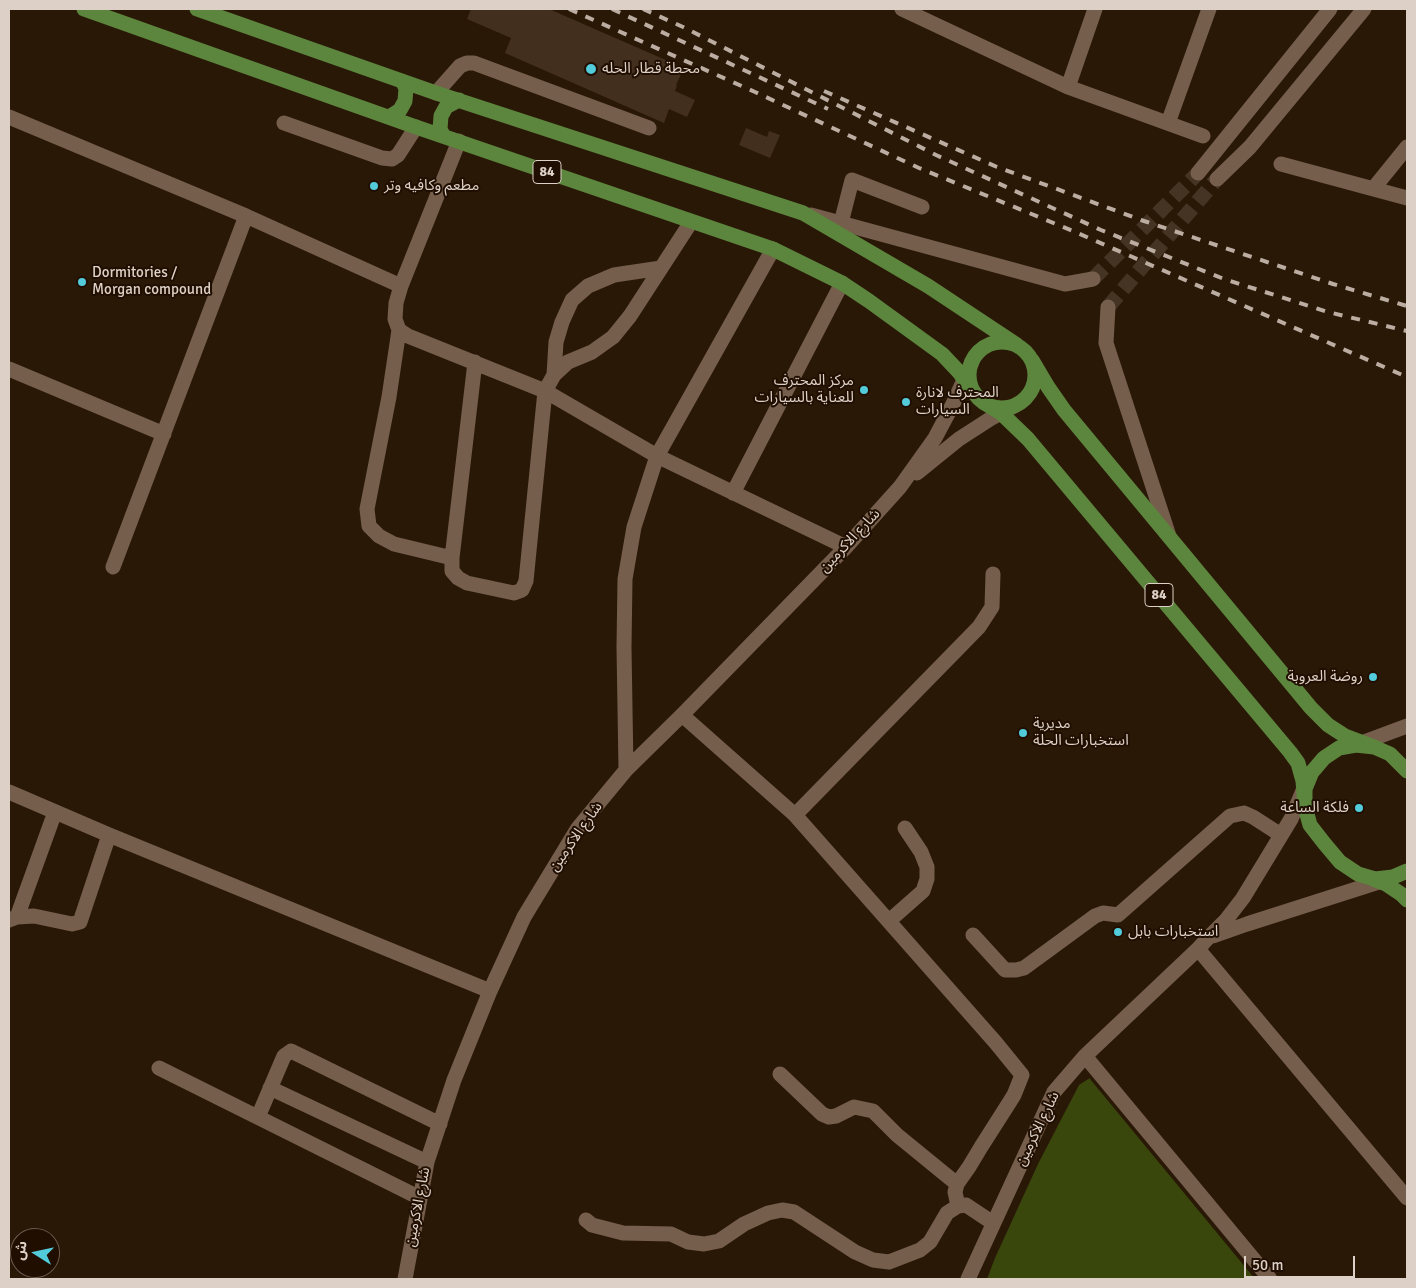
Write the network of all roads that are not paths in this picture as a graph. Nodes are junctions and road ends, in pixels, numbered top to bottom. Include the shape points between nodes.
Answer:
1 (84, 9) edge
2 (197, 9) edge
3 (902, 9) edge
4 (1095, 9) edge
5 (1209, 9) edge
6 (1330, 9) edge
7 (1364, 9) edge
8 (402, 81) junction
9 (1068, 87) junction
10 (436, 93) junction
11 (459, 100) junction
12 (389, 117) junction
13 (9, 118) edge
14 (284, 123) dead end
15 (1168, 123) junction
16 (416, 127) junction
17 (649, 128) dead end
18 (443, 136) junction
19 (1203, 136) dead end
20 (459, 141) junction
21 (1407, 147) edge
22 (1281, 164) dead end
23 (1198, 173) tunnel mouth
24 (1217, 179) tunnel mouth
25 (1373, 189) junction
26 (1407, 198) edge
27 (922, 207) dead end
28 (803, 213) junction
29 (246, 216) junction
30 (691, 222) junction
31 (841, 223) junction
32 (773, 249) junction
33 (661, 268) junction
34 (1093, 279) tunnel mouth
35 (842, 283) junction
36 (401, 286) junction
37 (1108, 307) tunnel mouth
38 (399, 330) junction
39 (1017, 345) junction
40 (1032, 360) junction
41 (475, 362) junction
42 (972, 362) junction
43 (9, 369) edge
44 (554, 375) junction
45 (964, 379) junction
46 (545, 390) junction
47 (979, 398) junction
48 (1016, 405) junction
49 (1001, 413) junction
50 (164, 434) junction
51 (657, 456) junction
52 (900, 487) junction
53 (733, 493) junction
54 (1169, 536) junction
55 (846, 547) junction
56 (452, 558) junction
57 (113, 567) dead end
58 (993, 574) dead end
59 (682, 715) junction
60 (1407, 726) edge
61 (1364, 745) junction
62 (626, 770) junction
63 (1407, 771) edge
64 (1312, 772) junction
65 (1304, 789) junction
66 (9, 792) edge
67 (1305, 807) junction
68 (55, 812) junction
69 (795, 816) junction
70 (905, 828) dead end
71 (109, 835) junction
72 (1281, 835) junction
73 (1407, 871) edge
74 (1380, 878) junction
75 (1407, 900) edge
76 (13, 919) edge
77 (889, 922) junction
78 (973, 935) dead end
79 (1203, 944) junction
80 (490, 991) junction
81 (1084, 1056) junction
82 (159, 1068) dead end
83 (780, 1074) dead end
84 (270, 1088) junction
85 (258, 1117) junction
86 (440, 1124) junction
87 (427, 1162) junction
88 (956, 1184) junction
89 (420, 1198) junction
90 (1407, 1198) edge
91 (958, 1206) junction
92 (586, 1220) dead end
93 (993, 1223) junction
94 (408, 1279) edge
95 (968, 1279) edge
96 (1270, 1279) edge

1 - 12 main road, 84
2 - 8 main road
3 - 9 street
4 - 9 street
5 - 15 street
6 - 23 street
7 - 24 street via 1250,147
8 - 10 main road
8 - 12 main road via 406,88 405,102
9 - 15 street
10 - 11 main road
10 - 17 street via 460,66 474,63
11 - 18 main road via 446,108 441,116
11 - 28 main road
12 - 16 main road, 84
13 - 29 street
14 - 16 street via 382,158 398,155
15 - 19 street
16 - 18 main road, 84
18 - 20 main road, 84
20 - 30 main road, 84
20 - 36 street
21 - 25 street
22 - 25 street
25 - 26 street
27 - 31 street via 852,180
28 - 31 street
28 - 39 main road via 928,286
29 - 36 street
29 - 50 street
30 - 32 main road, 84
30 - 33 street
31 - 34 street via 1065,284
32 - 35 main road, 84
32 - 51 street
33 - 44 street via 613,337 592,352 568,362
33 - 44 street via 614,276 588,286 572,300 556,342
35 - 45 main road, 84 via 942,354
35 - 53 street
36 - 38 street via 395,319
37 - 54 street via 1106,343
38 - 41 street
38 - 56 street via 367,509 369,526 394,544
39 - 40 main road
39 - 42 main road via 996,342 978,352
40 - 48 main road via 1035,380 1032,390
40 - 54 main road via 1064,410
41 - 46 street
41 - 56 street
42 - 45 street, شارع الاكرمين
42 - 47 main road via 970,384
43 - 50 street
44 - 46 street
45 - 47 main road, 84
45 - 52 street, شارع الاكرمين via 935,438
46 - 51 street
46 - 56 street via 526,581 522,590 514,592 467,583 452,572
47 - 48 main road via 994,407
47 - 49 main road, 84
48 - 49 street, شارع الاكرمين
49 - 52 street, شارع الاكرمين via 959,439
49 - 65 main road, 84 via 1028,439 1290,752 1298,763
50 - 57 street
51 - 53 street
51 - 62 street via 634,527 625,579
52 - 55 street, شارع الاكرمين
53 - 55 street
54 - 61 main road via 1311,708 1328,725
55 - 59 street, شارع الاكرمين
58 - 69 street via 992,607 979,627
59 - 62 street, شارع الاكرمين
59 - 69 street
60 - 61 street
61 - 63 main road via 1390,754
61 - 64 main road, 84 via 1339,748
62 - 80 street, شارع الاكرمين via 578,828 524,917
64 - 65 street, شارع الاكرمين
64 - 67 main road, 84 via 1305,789
65 - 67 main road, 84
65 - 72 street, شارع الاكرمين
66 - 68 street
67 - 74 main road, 84 via 1310,824 1340,862 1358,874
68 - 71 street
68 - 76 street
69 - 77 street
70 - 77 street via 922,852 927,879 923,892
71 - 76 street via 80,922 72,924 34,916
71 - 80 street
72 - 78 street via 1244,813 1230,816 1118,915 1103,913 1095,916 1024,968 1005,970
72 - 79 street, شارع الاكرمين via 1244,898
73 - 74 main road
74 - 75 main road, 84
74 - 79 street, شارع الاكرمين via 1247,924
77 - 88 street via 1022,1075 1010,1104
79 - 81 street, شارع الاكرمين
79 - 90 street
80 - 86 street, شارع الاكرمين
81 - 93 street, شارع الاكرمين via 1054,1092
81 - 96 street
82 - 85 street
83 - 88 street via 822,1114 836,1116 854,1107 873,1111
84 - 85 street
84 - 86 street via 284,1056 291,1051
84 - 87 street
85 - 89 street
86 - 87 street, شارع الاكرمين
87 - 89 street, شارع الاكرمين
88 - 91 street
89 - 94 street, شارع الاكرمين
91 - 92 street via 947,1213 930,1242 920,1250 889,1262 873,1260 855,1252 794,1212 782,1210 744,1224 719,1241 704,1244 688,1242 671,1234 623,1233 592,1225
91 - 93 street via 966,1205
93 - 95 street, شارع الاكرمين

